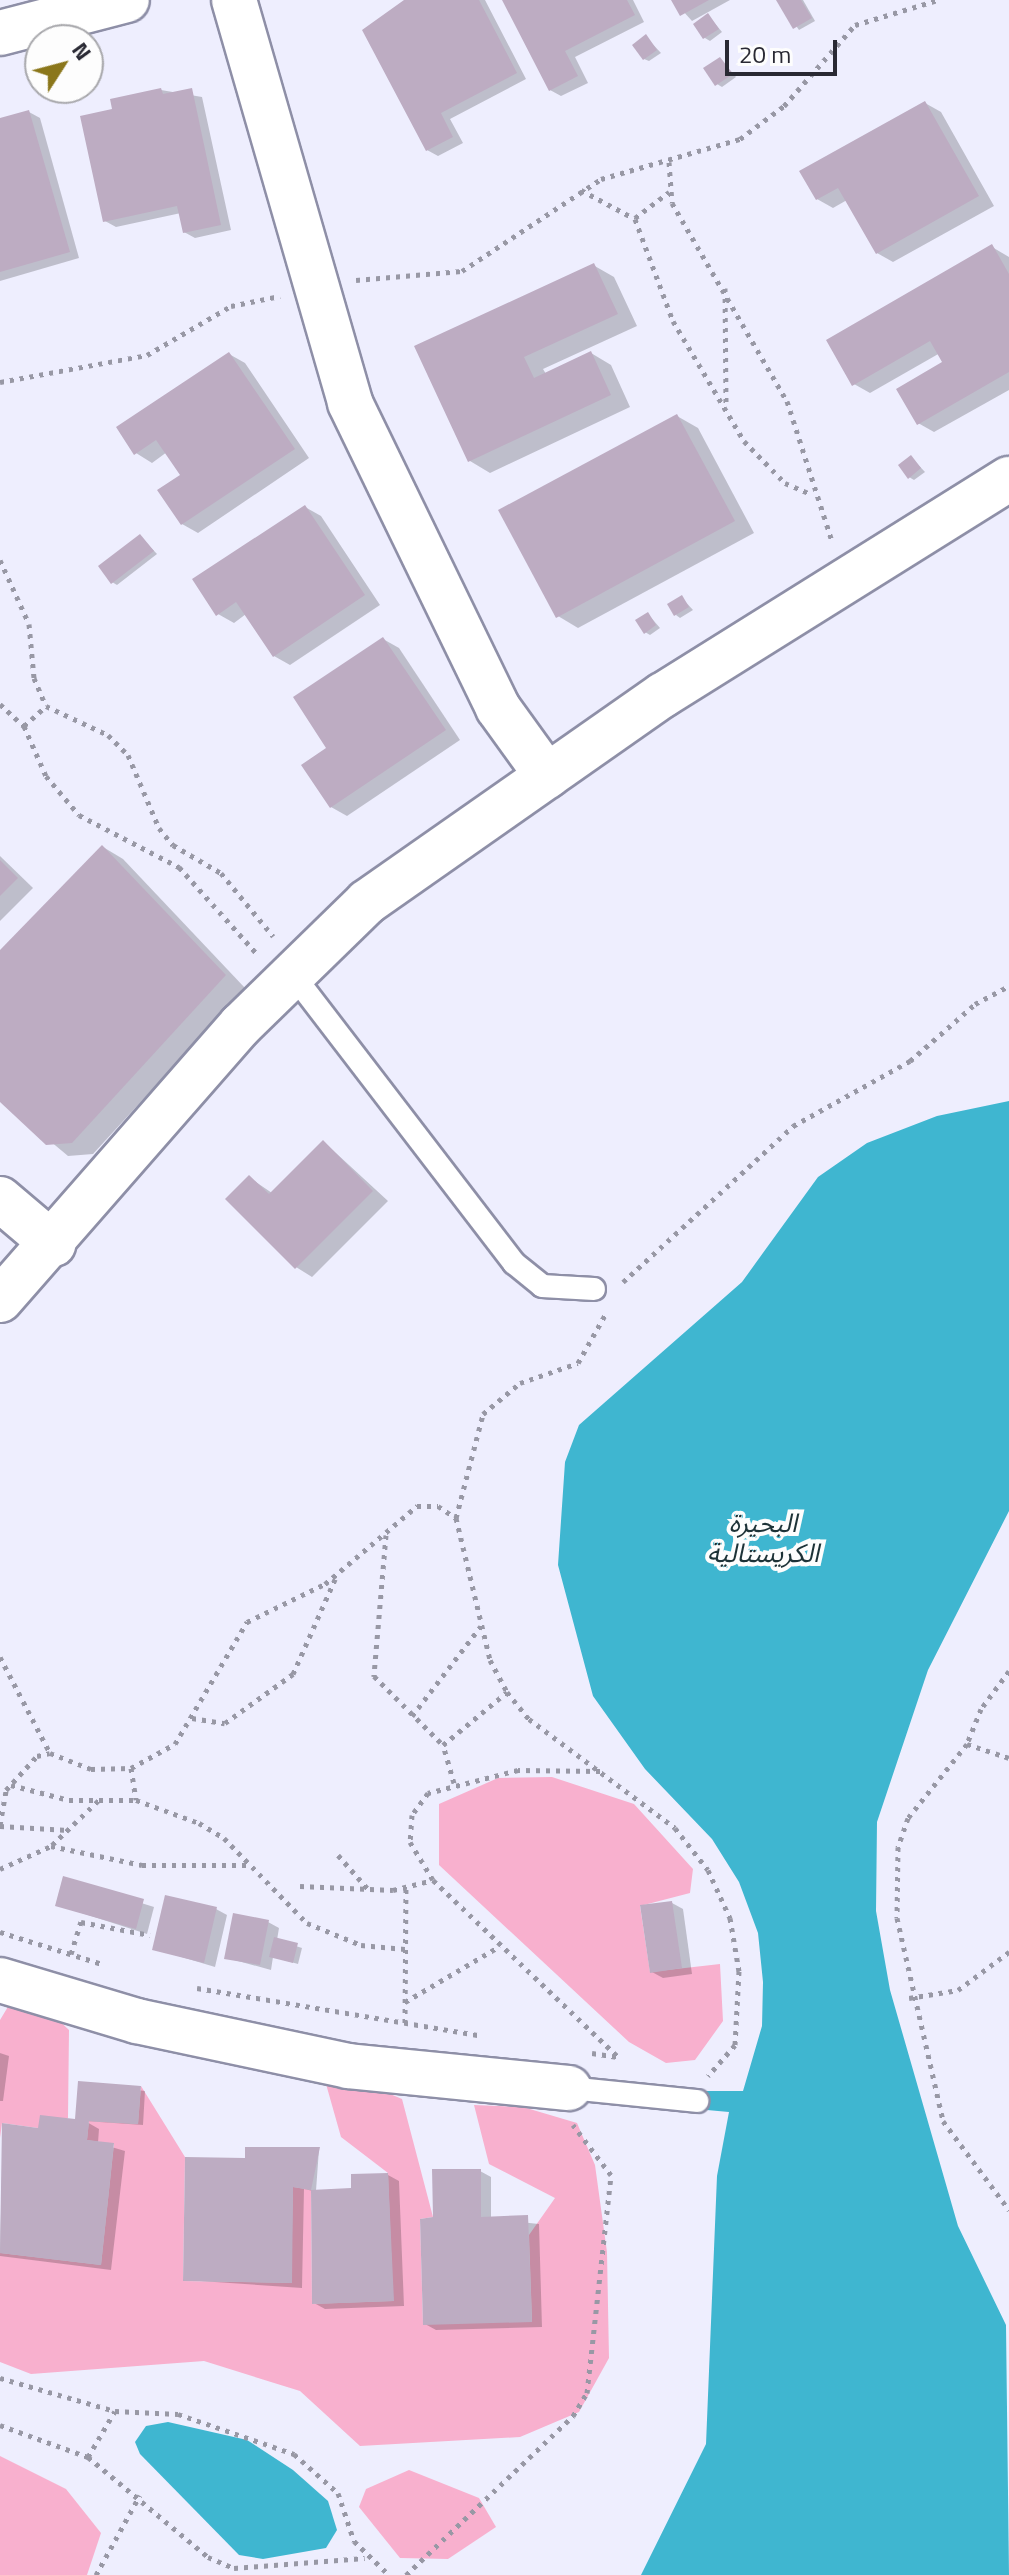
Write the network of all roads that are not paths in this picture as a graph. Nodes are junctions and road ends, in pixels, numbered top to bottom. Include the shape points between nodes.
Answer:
1 (127, 0) edge
2 (234, 0) edge
3 (0, 33) edge
4 (1009, 479) edge
5 (547, 776) junction
6 (289, 972) junction
7 (0, 1199) edge
8 (53, 1244) junction
9 (606, 1295) road end
10 (0, 1300) edge
11 (0, 1980) edge
12 (578, 2070) joint
13 (697, 2101) dead end

1 - 3 street
2 - 5 street via 312,290 387,491 498,708
4 - 5 street
5 - 6 street via 367,902
6 - 8 street
6 - 9 lane via 514,1263 542,1286
7 - 8 street
8 - 10 street
11 - 12 street via 137,2021 348,2066
12 - 13 lane via 662,2098

